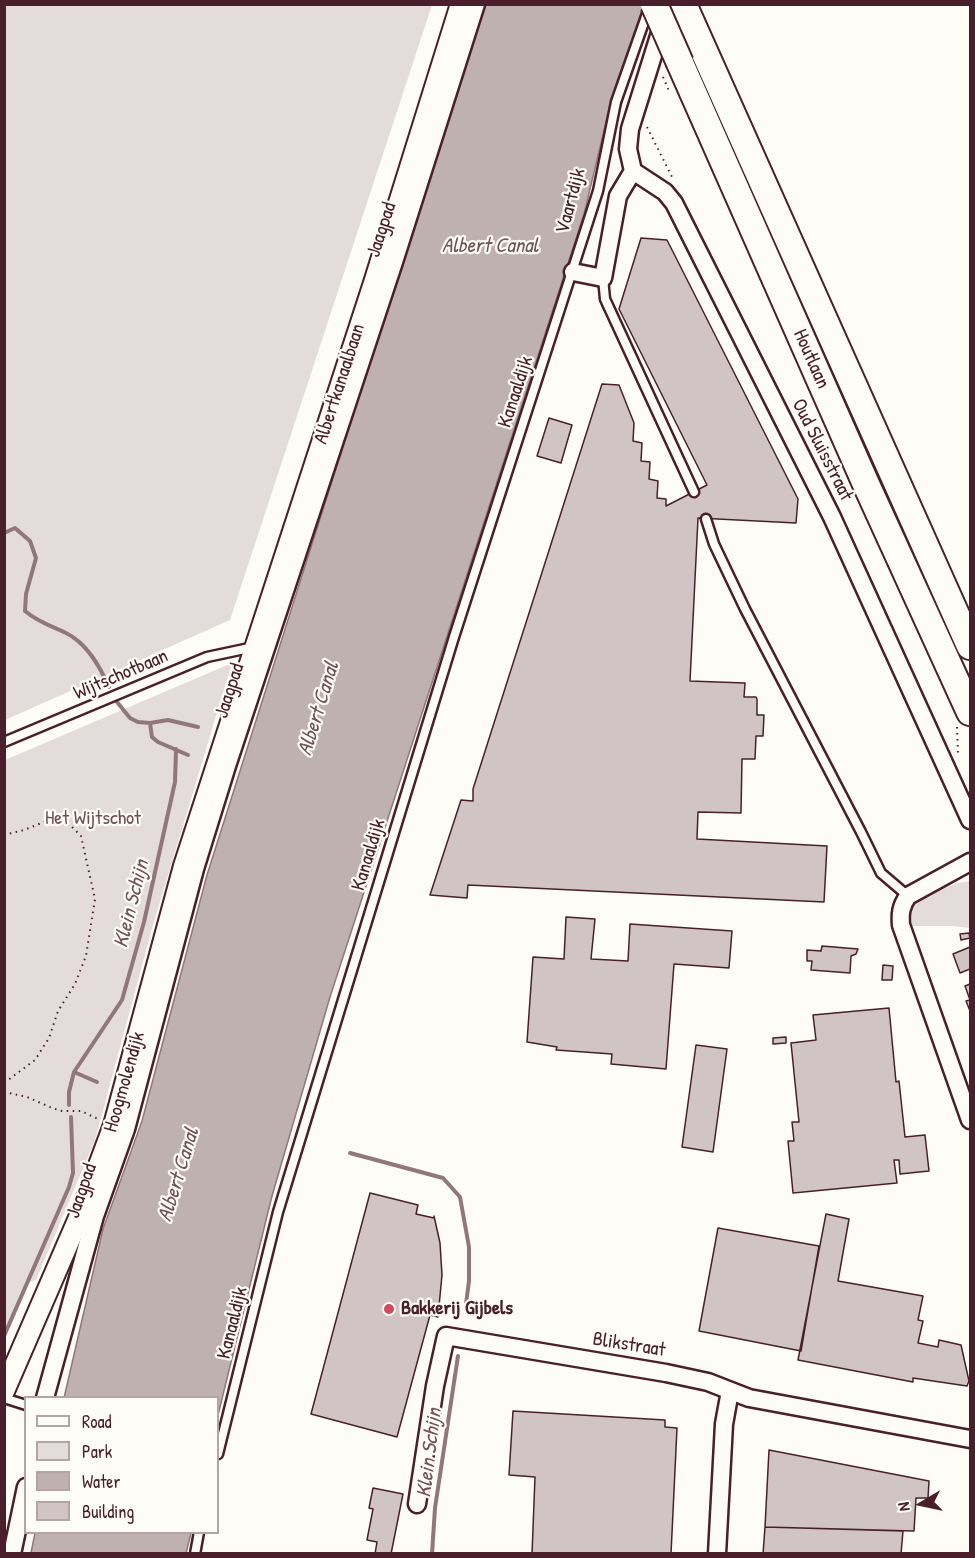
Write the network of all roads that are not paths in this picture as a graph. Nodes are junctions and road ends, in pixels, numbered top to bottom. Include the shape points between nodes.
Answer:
1 (461, 4) edge
2 (476, 4) edge
3 (652, 4) edge
4 (669, 4) edge
5 (683, 4) edge
6 (633, 171) junction
7 (573, 272) junction
8 (603, 278) junction
9 (694, 492) dead end
10 (706, 519) dead end
11 (970, 646) edge
12 (254, 647) junction
13 (970, 712) edge
14 (4, 742) edge
15 (216, 763) joint
16 (970, 820) edge
17 (970, 862) edge
18 (908, 896) junction
19 (970, 1120) edge
20 (4, 1391) edge
21 (730, 1391) junction
22 (46, 1396) edge
23 (4, 1398) edge
24 (24, 1404) edge
25 (970, 1439) edge
26 (219, 1450) edge
27 (24, 1497) edge
28 (417, 1504) dead end
29 (199, 1534) edge
30 (12, 1554) edge
31 (195, 1554) edge
32 (717, 1554) edge

1 - 12 street, Albertkanaalbaan
2 - 22 street, Jaagpad via 198,858 126,1129 94,1216
3 - 7 lane, Vaartdijk via 616,102 598,191
3 - 13 main road, Houtlaan, bridge
4 - 6 street via 635,114 628,148
5 - 11 main road, Houtlaan
6 - 8 street via 618,196
6 - 16 street, Oud Sluisstraat via 665,192 674,203 832,517
7 - 8 street
7 - 26 lane, Kanaaldijk via 454,637 282,1200
8 - 9 lane via 605,298
10 - 18 lane via 745,609 881,873
12 - 14 lane, Wijtschotbaan via 207,657
12 - 15 street, Albertkanaalbaan
15 - 20 street, Hoogmolendijk via 114,1125 82,1211
17 - 18 street
18 - 19 street via 901,905 901,925
21 - 25 street, Blikstraat
21 - 28 street, Blikstraat via 666,1373 446,1336
21 - 32 street via 724,1424
23 - 24 lane
27 - 30 street
29 - 31 lane

